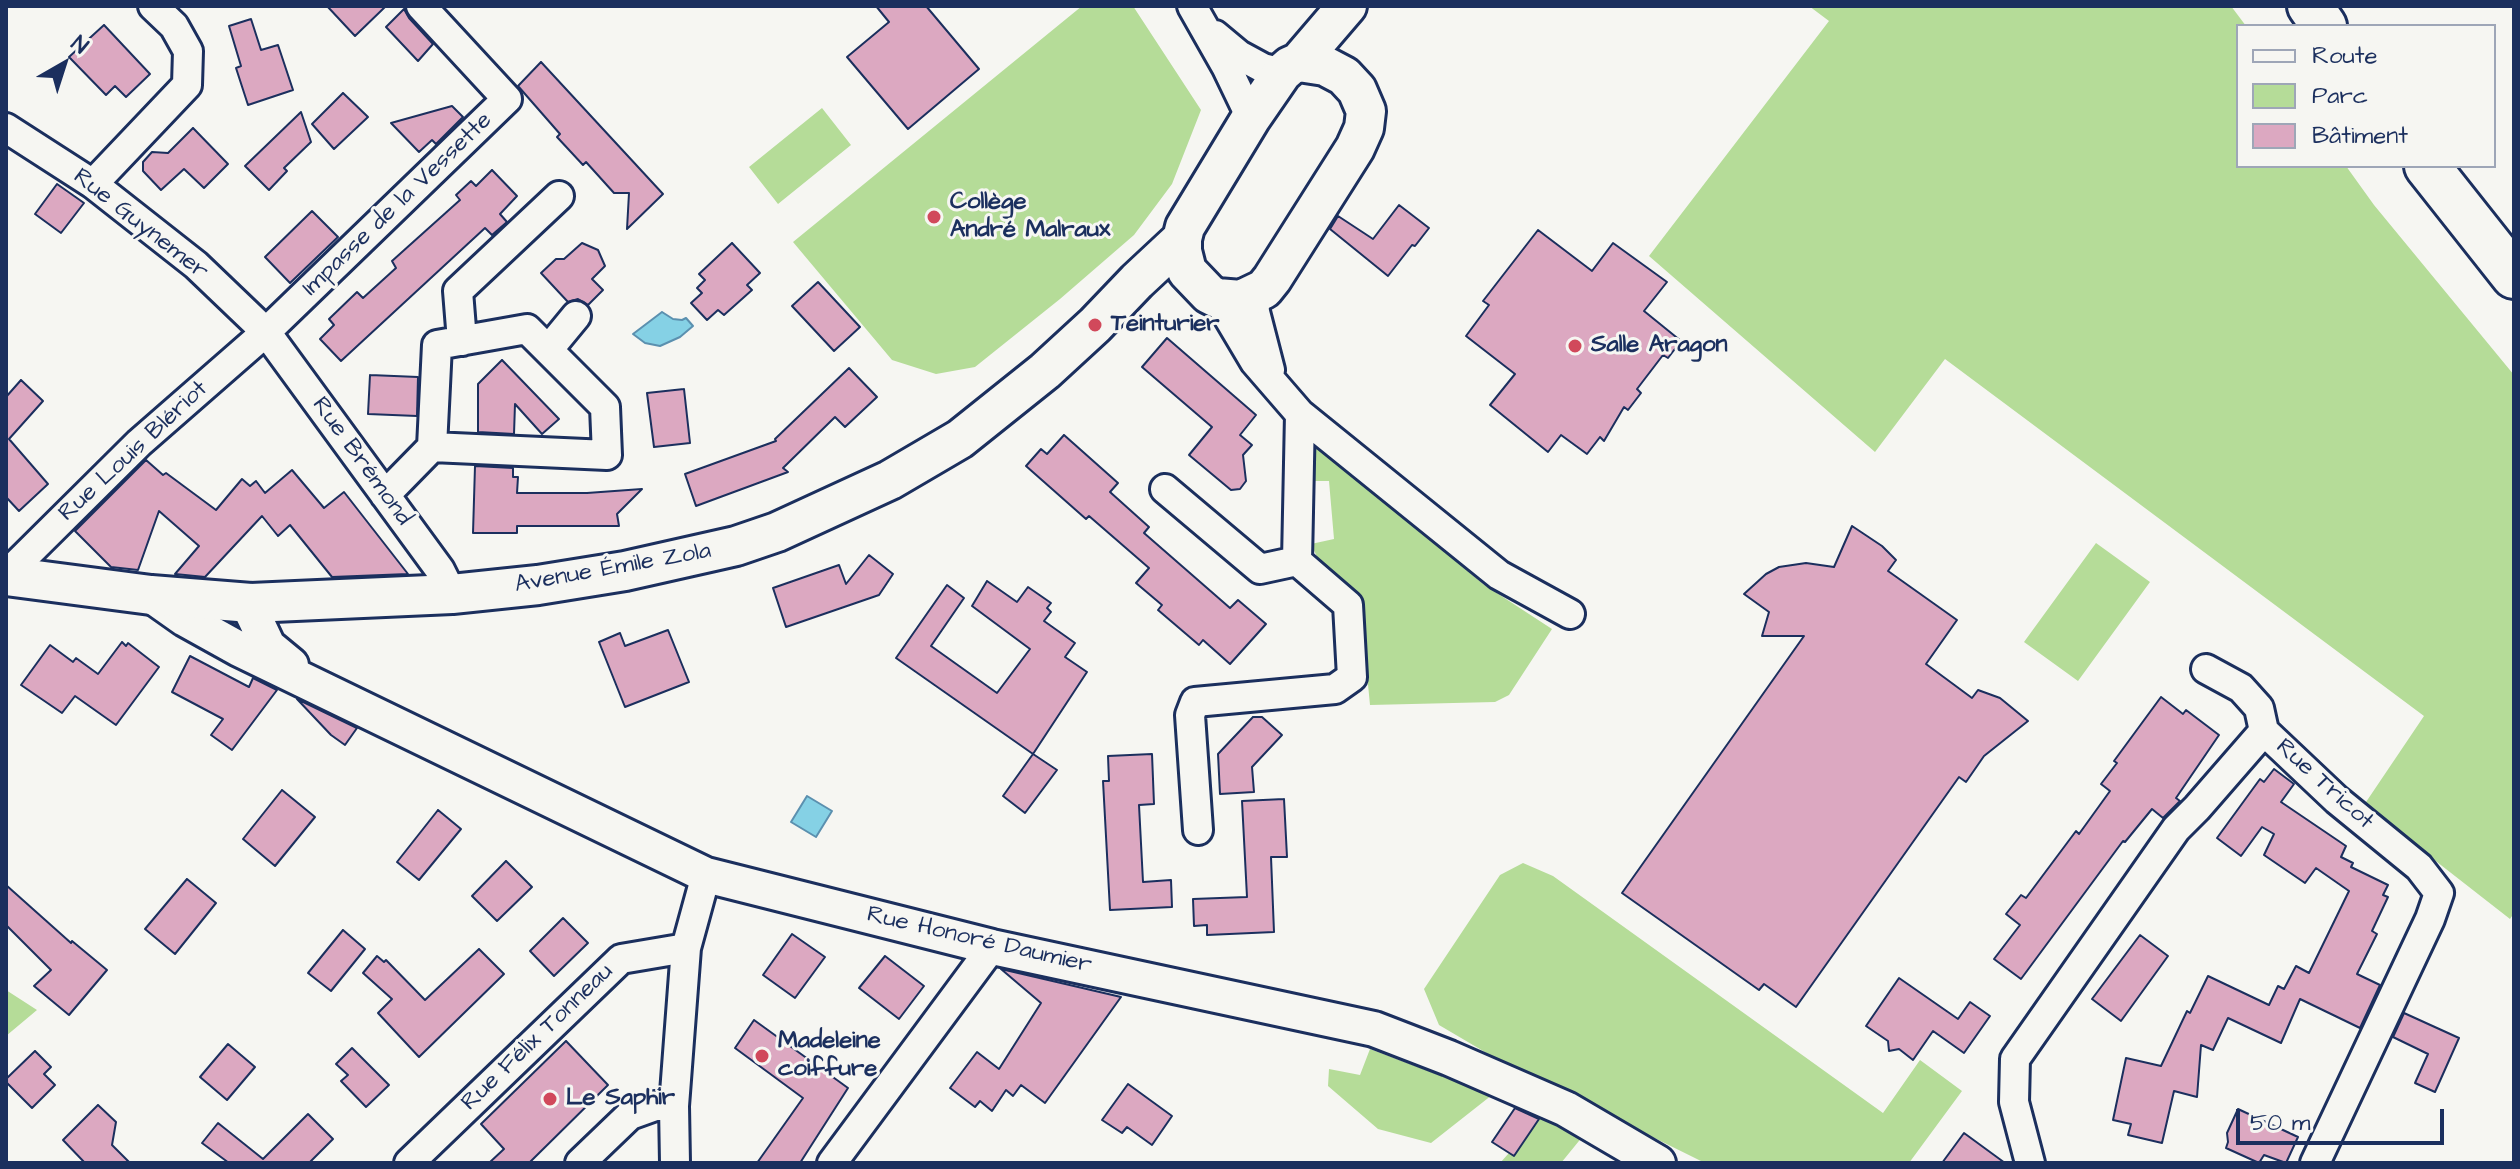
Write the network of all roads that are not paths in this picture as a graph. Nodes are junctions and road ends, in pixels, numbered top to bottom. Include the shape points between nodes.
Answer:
1 (153, 6) edge
2 (421, 6) edge
3 (1347, 6) edge
4 (1361, 6) edge
5 (2310, 6) edge
6 (1198, 16) edge
7 (2323, 24) edge
8 (1290, 67) junction
9 (1344, 76) junction
10 (1251, 118) junction
11 (6, 128) edge
12 (2429, 168) edge
13 (93, 184) junction
14 (559, 196) dead end
15 (1182, 239) junction
16 (2514, 276) edge
17 (1137, 281) junction
18 (1222, 292) junction
19 (576, 316) dead end
20 (266, 332) junction
21 (462, 341) junction
22 (548, 350) junction
23 (1300, 414) junction
24 (432, 447) junction
25 (1165, 489) dead end
26 (385, 495) junction
27 (1297, 561) junction
28 (6, 576) edge
29 (452, 594) junction
30 (151, 595) junction
31 (242, 603) junction
32 (1570, 614) dead end
33 (239, 649) junction
34 (2206, 669) dead end
35 (313, 683) junction
36 (2264, 731) junction
37 (1198, 830) dead end
38 (706, 875) junction
39 (992, 947) junction
40 (686, 948) junction
41 (674, 1106) junction
42 (409, 1163) edge
43 (580, 1163) edge
44 (675, 1163) edge
45 (832, 1163) edge
46 (1658, 1163) edge
47 (2030, 1163) edge
48 (2315, 1163) edge

1 - 13 street via 174,26 188,51 187,85
2 - 20 street, Impasse de la Vessette via 507,99
3 - 8 main road
4 - 9 main road
5 - 7 main road
6 - 8 street via 1239,55 1263,68
6 - 10 street
8 - 9 main road via 1325,66
8 - 10 main road
9 - 18 main road via 1366,111 1360,138 1264,289
10 - 15 main road
11 - 13 street, Rue Guynemer
12 - 16 main road
13 - 20 street, Rue Guynemer via 196,265
14 - 21 street via 458,291
15 - 17 main road, Avenue Émile Zola
15 - 18 main road via 1187,271
17 - 18 main road via 1177,278
17 - 29 main road, Avenue Émile Zola via 1045,371 960,439 890,480 736,546 625,571
18 - 23 street via 1255,362
19 - 22 street
20 - 26 street, Rue Brémond
20 - 28 street, Rue Louis Blériot via 139,443
21 - 22 street via 527,329
21 - 24 street via 437,345
22 - 24 street via 605,407 607,455
23 - 27 street
23 - 32 street via 1499,575
24 - 26 street
25 - 27 street via 1260,569
26 - 29 street, Rue Brémond
27 - 37 street via 1348,605 1352,677 1335,689 1195,702 1190,715
28 - 30 main road, Avenue Émile Zola
29 - 31 main road, Avenue Émile Zola
30 - 31 main road, Avenue Émile Zola
30 - 33 street, Rue Honoré Daumier
31 - 33 street via 230,631
31 - 35 street, Rue Honoré Daumier via 251,610 268,646
33 - 35 street, Rue Honoré Daumier
34 - 36 street via 2241,688 2259,708
35 - 38 street, Rue Honoré Daumier
36 - 47 street, Rue Tricot via 2176,829 2015,1059 2014,1102
36 - 48 street, Rue Tricot via 2419,867 2439,893
38 - 39 street, Rue Honoré Daumier
38 - 40 street
39 - 45 street
39 - 46 street, Rue Honoré Daumier via 1374,1029 1566,1109
40 - 41 street
40 - 42 street, Rue Félix Tonneau via 621,959
41 - 43 street via 630,1115
41 - 44 street

